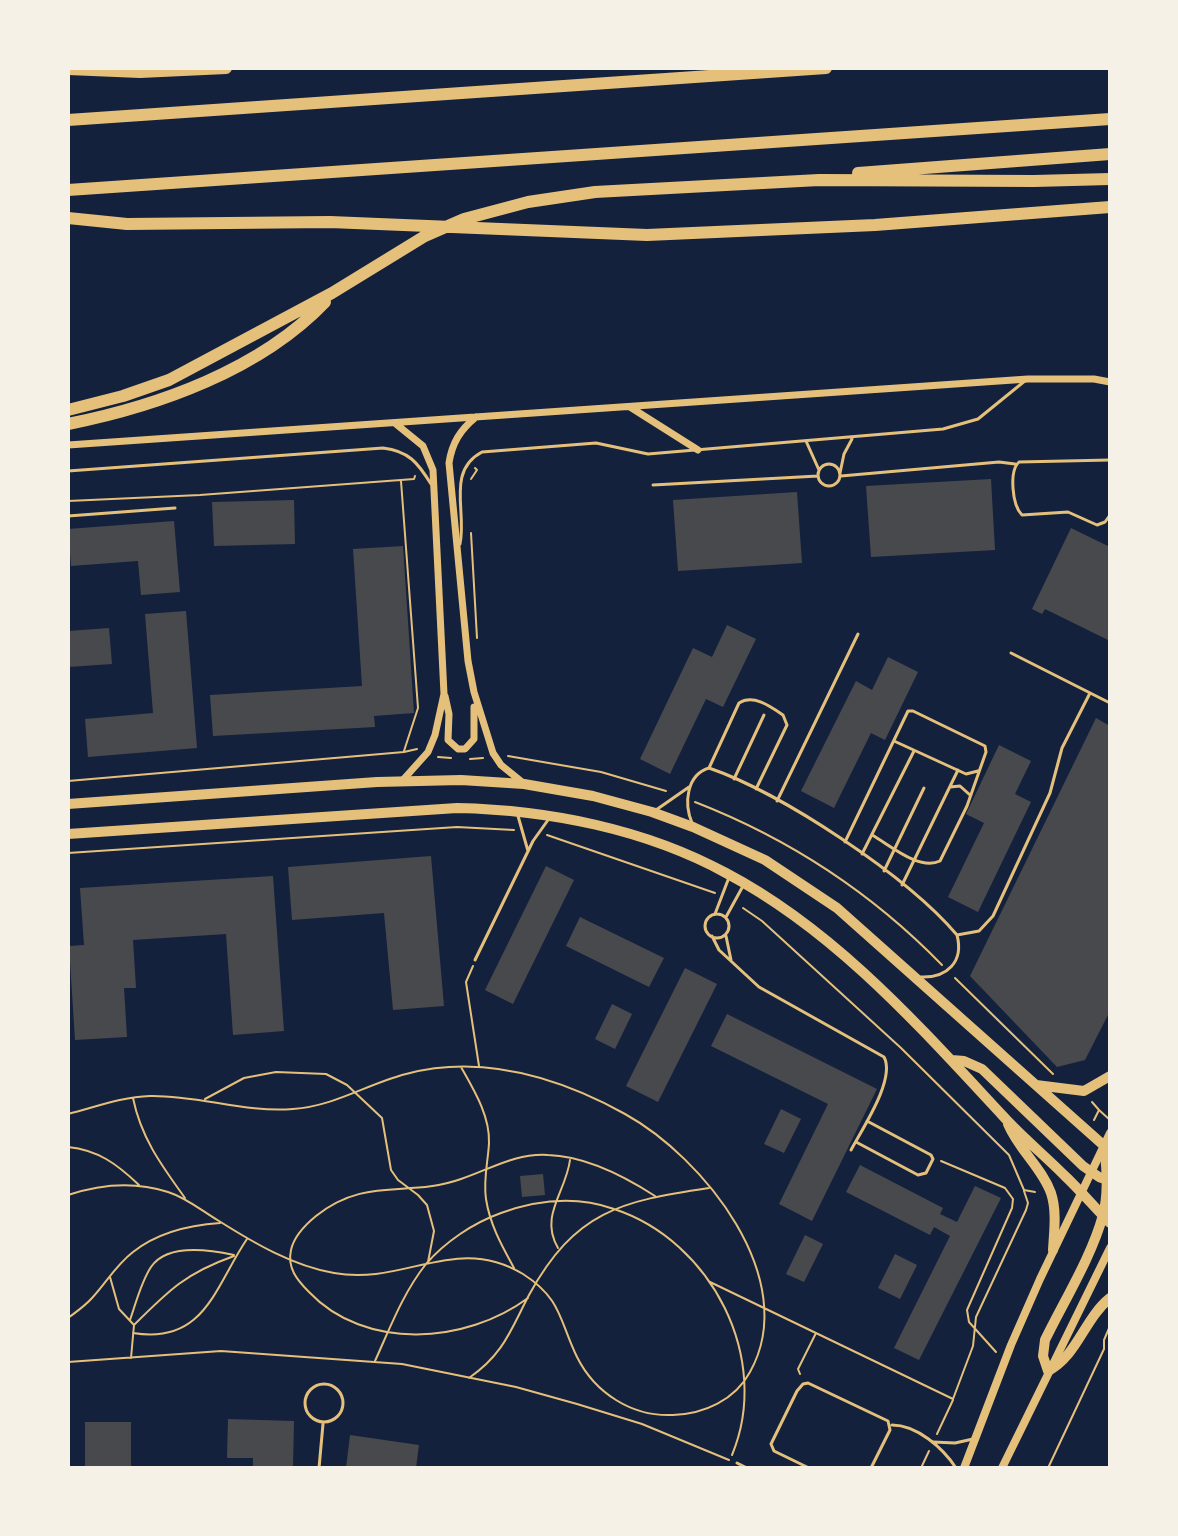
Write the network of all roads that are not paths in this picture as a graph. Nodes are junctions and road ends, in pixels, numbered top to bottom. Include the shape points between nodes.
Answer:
1 (226, 68) edge
2 (826, 68) edge
3 (68, 69) edge
4 (1110, 119) edge
5 (68, 120) edge
6 (1110, 154) edge
7 (1110, 179) edge
8 (836, 180) junction
9 (68, 190) edge
10 (1110, 207) edge
11 (68, 218) edge
12 (332, 293) junction
13 (1028, 379) junction
14 (1110, 382) edge
15 (628, 406) junction
16 (68, 410) edge
17 (477, 416) junction
18 (394, 423) junction
19 (68, 424) edge
20 (853, 438) junction
21 (805, 441) junction
22 (68, 445) edge
23 (698, 450) junction
24 (1110, 460) edge
25 (1015, 464) junction
26 (68, 471) edge
27 (818, 473) junction
28 (841, 474) junction
29 (653, 485) dead end
30 (435, 496) junction
31 (175, 508) dead end
32 (1110, 515) edge
33 (68, 516) edge
34 (457, 552) junction
35 (858, 634) dead end
36 (1011, 653) dead end
37 (474, 692) junction
38 (1090, 693) junction
39 (444, 694) junction
40 (1110, 703) edge
41 (764, 715) dead end
42 (894, 741) junction
43 (914, 751) junction
44 (709, 768) junction
45 (958, 770) junction
46 (979, 770) junction
47 (734, 779) junction
48 (402, 781) junction
49 (524, 784) junction
50 (689, 787) junction
51 (950, 787) junction
52 (924, 788) dead end
53 (756, 789) junction
54 (970, 795) junction
55 (777, 801) junction
56 (68, 804) edge
57 (515, 811) junction
58 (652, 812) junction
59 (550, 816) junction
60 (693, 827) junction
61 (68, 834) edge
62 (872, 835) junction
63 (845, 842) junction
64 (895, 848) junction
65 (528, 851) junction
66 (862, 854) junction
67 (916, 860) junction
68 (884, 871) junction
69 (726, 873) junction
70 (744, 884) junction
71 (902, 885) junction
72 (715, 914) junction
73 (726, 917) junction
74 (726, 934) junction
75 (957, 935) junction
76 (712, 936) junction
77 (475, 960) road end
78 (731, 960) junction
79 (917, 977) junction
80 (952, 1060) junction
81 (1110, 1076) edge
82 (1036, 1085) junction
83 (1005, 1119) junction
84 (866, 1121) junction
85 (1110, 1133) edge
86 (856, 1142) junction
87 (1107, 1149) edge
88 (851, 1150) dead end
89 (1091, 1173) junction
90 (1108, 1181) edge
91 (1082, 1193) junction
92 (1108, 1195) edge
93 (1106, 1219) edge
94 (1110, 1248) edge
95 (1053, 1250) junction
96 (1110, 1298) edge
97 (1048, 1371) junction
98 (323, 1422) junction
99 (891, 1425) junction
100 (977, 1437) junction
101 (933, 1442) junction
102 (737, 1463) road end
103 (319, 1468) edge
104 (747, 1468) edge
105 (809, 1468) edge
106 (871, 1468) edge
107 (956, 1468) edge
108 (964, 1468) edge
109 (1002, 1468) edge

1 - 3 highway
2 - 5 highway
4 - 9 highway
6 - 8 highway via 863,173
7 - 8 highway
8 - 12 highway via 562,196 464,219 425,236
10 - 11 highway via 647,235
12 - 16 highway via 169,380
12 - 19 highway via 300,324 215,378 156,402
13 - 14 street
13 - 15 street
13 - 20 lane via 967,424
15 - 17 street
15 - 23 street
17 - 18 street
17 - 34 street via 460,432 450,454
18 - 22 street
18 - 30 street via 429,457
20 - 21 lane
20 - 28 lane
21 - 23 lane
21 - 27 lane
23 - 34 lane via 639,453 596,443 482,452 461,475
24 - 25 lane
25 - 28 lane
25 - 32 lane via 1016,507 1022,515 1068,512 1097,525
26 - 30 lane via 383,448 399,450 419,464
27 - 28 lane via 828,464
27 - 28 lane via 829,487
27 - 29 lane
30 - 39 street
31 - 33 lane
34 - 37 street
35 - 55 lane
36 - 38 lane
37 - 39 street via 474,739 465,749 448,740
37 - 49 street via 493,753
38 - 40 lane
38 - 75 lane via 993,916 979,931
39 - 48 street via 428,752
41 - 47 lane
42 - 43 lane
42 - 46 lane via 906,713 913,711 982,743 986,752
42 - 63 lane
43 - 45 lane
43 - 62 lane
44 - 47 lane
44 - 50 lane via 700,771
44 - 53 lane via 739,703 755,700 783,715 787,725
45 - 46 lane
45 - 51 lane
46 - 54 lane
47 - 53 lane
48 - 49 main road
48 - 56 main road
49 - 58 main road
50 - 58 lane
50 - 60 lane
51 - 54 lane via 960,786
51 - 67 lane
52 - 64 lane
53 - 55 lane
54 - 67 lane via 943,857 930,865
55 - 63 lane
57 - 59 main road
57 - 61 main road via 437,808
57 - 65 lane
58 - 60 main road
59 - 65 lane
59 - 69 main road via 641,838
60 - 79 main road via 799,881
62 - 64 lane
62 - 66 lane
63 - 66 lane
64 - 67 lane
64 - 68 lane
65 - 77 lane
66 - 68 lane
67 - 71 lane
68 - 71 lane
69 - 70 main road
69 - 72 lane via 729,879
70 - 73 lane
70 - 80 main road via 818,935
71 - 75 lane
72 - 73 lane
72 - 76 lane via 706,922
73 - 74 lane
74 - 76 lane
74 - 78 lane
75 - 79 lane via 959,955 948,971
76 - 78 lane
78 - 84 lane via 759,987 884,1057 887,1078
79 - 82 main road
80 - 83 main road
80 - 89 main road via 982,1069
81 - 82 main road via 1084,1091
82 - 87 main road
83 - 91 main road
83 - 95 main road via 1051,1193
84 - 86 lane
84 - 86 lane via 932,1157 926,1173 920,1176
85 - 87 street
86 - 88 lane
87 - 89 street
87 - 90 main road
89 - 90 main road
89 - 91 street
90 - 92 main road
91 - 92 main road
91 - 93 main road
91 - 95 street
92 - 93 main road
93 - 97 main road via 1045,1340
94 - 97 street
95 - 100 street
96 - 97 main road via 1091,1317 1069,1354
97 - 109 street
98 - 98 lane via 339,1414 343,1403 333,1387 321,1385 310,1390 305,1401 312,1418
98 - 103 lane
99 - 101 lane
99 - 105 lane via 813,1384 803,1384 771,1444 774,1451
99 - 106 lane
100 - 101 lane
100 - 108 street
101 - 107 lane
102 - 104 lane

